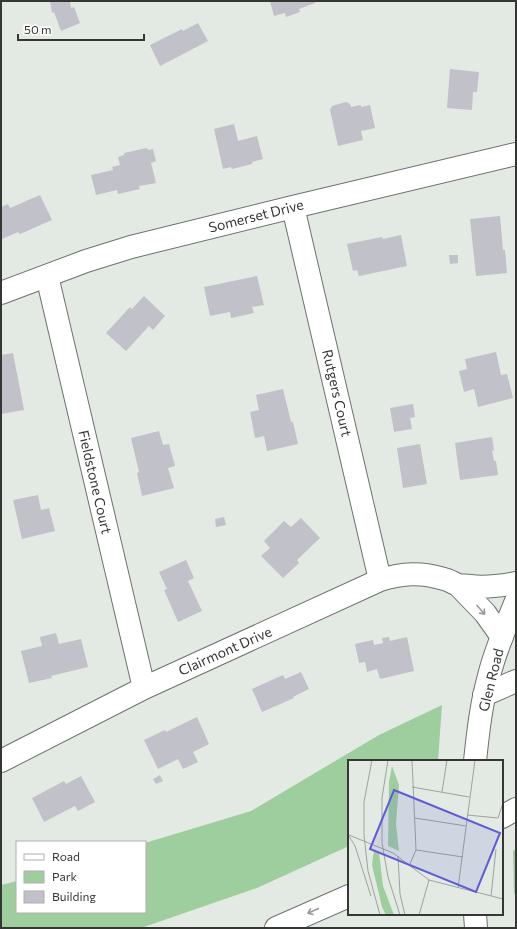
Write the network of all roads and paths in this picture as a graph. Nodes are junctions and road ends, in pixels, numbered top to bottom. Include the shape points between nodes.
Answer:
1 (516, 154) edge
2 (293, 206) junction
3 (47, 276) junction
4 (1, 293) edge
5 (380, 580) junction
6 (516, 583) edge
7 (458, 585) junction
8 (516, 601) edge
9 (502, 637) junction
10 (516, 681) edge
11 (144, 688) junction
12 (484, 695) junction
13 (475, 760) edge
14 (1, 761) edge
15 (516, 809) edge
16 (503, 816) edge
17 (348, 896) edge
18 (475, 915) edge
19 (276, 928) edge
20 (476, 928) edge

1 - 2 main road, Somerset Drive
2 - 3 main road, Somerset Drive via 131,247
2 - 5 main road, Rutgers Court
3 - 4 main road, Somerset Drive
3 - 11 main road, Fieldstone Court
5 - 7 main road, Clairmont Drive via 423,574
5 - 11 main road, Clairmont Drive
6 - 7 main road, Clairmont Drive via 488,587
7 -> 9 main road, Clairmont Drive
8 - 9 main road, Glen Road
9 - 12 main road, Glen Road
10 - 12 main road
11 - 14 main road, Clairmont Drive
12 - 13 main road, Glen Road
15 - 16 main road
17 -> 19 main road
18 - 20 main road

